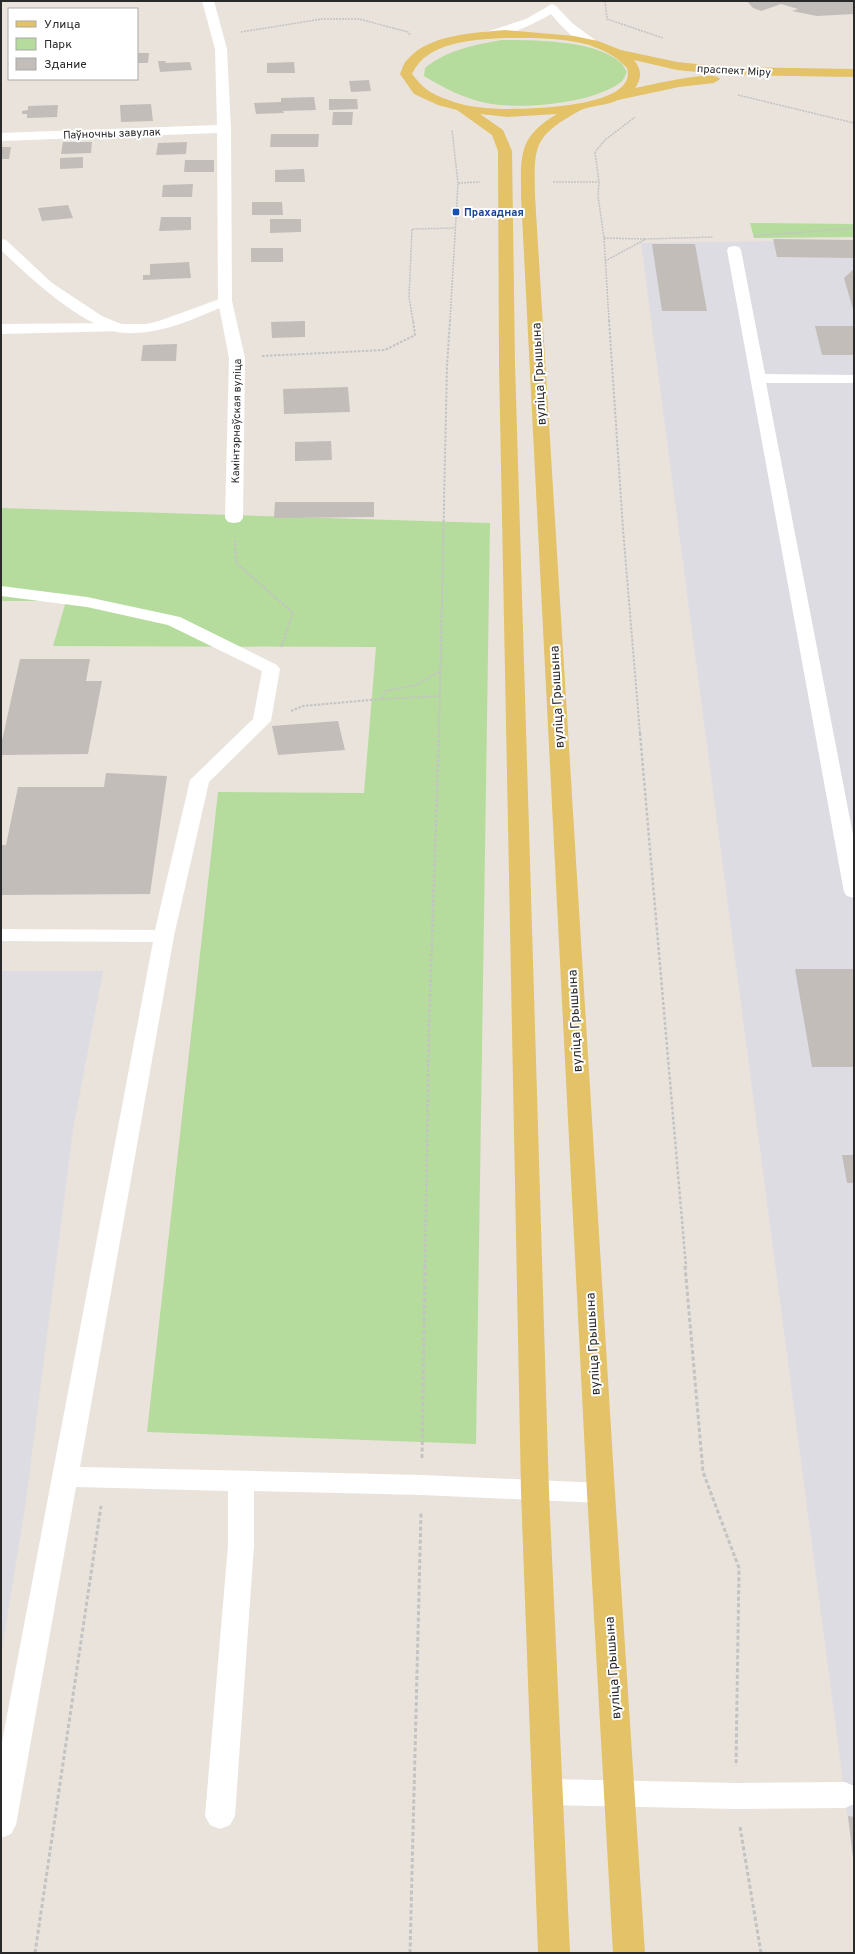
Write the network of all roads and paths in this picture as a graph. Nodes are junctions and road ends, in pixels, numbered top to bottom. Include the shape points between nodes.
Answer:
1 (208, 1) edge
2 (553, 5) edge
3 (217, 35) junction
4 (487, 36) junction
5 (413, 37) dead end
6 (591, 43) junction
7 (616, 53) junction
8 (854, 73) edge
9 (854, 79) edge
10 (736, 94) dead end
11 (617, 96) junction
12 (574, 110) junction
13 (457, 116) junction
14 (636, 116) dead end
15 (854, 123) edge
16 (224, 129) junction
17 (1, 137) edge
18 (458, 182) junction
19 (481, 182) dead end
20 (550, 182) dead end
21 (599, 182) junction
22 (455, 228) junction
23 (604, 238) junction
24 (646, 239) dead end
25 (1, 242) edge
26 (734, 250) dead end
27 (225, 301) junction
28 (119, 328) junction
29 (1, 329) edge
30 (237, 358) junction
31 (757, 378) junction
32 (854, 379) edge
33 (234, 518) joint
34 (1, 591) edge
35 (271, 669) junction
36 (440, 671) junction
37 (440, 696) junction
38 (382, 699) junction
39 (262, 722) junction
40 (854, 892) edge
41 (1, 935) edge
42 (164, 936) junction
43 (65, 1478) junction
44 (105, 1480) junction
45 (241, 1482) junction
46 (422, 1485) junction
47 (535, 1492) junction
48 (601, 1493) junction
49 (548, 1792) junction
50 (620, 1794) junction
51 (845, 1795) dead end
52 (735, 1796) junction
53 (220, 1816) dead end
54 (1, 1824) edge
55 (35, 1953) edge
56 (410, 1953) edge
57 (554, 1953) edge
58 (629, 1953) edge
59 (761, 1953) edge

1 - 3 street, Камінтэрнаўская вуліца
2 - 4 street via 530,22
2 - 6 street via 568,26
3 - 5 path via 322,19 359,19 408,32
3 - 16 street, Камінтэрнаўская вуліца via 221,49
4 - 6 main road via 541,35
4 - 13 main road via 454,41 428,50 411,61 407,67 408,80 418,90
6 - 7 main road
7 - 8 main road, праспект Міру via 677,66 728,71
7 - 11 main road via 635,71 635,78 626,91
9 - 11 main road, праспект Міру via 726,78 679,83
10 - 15 path
11 - 12 main road
12 - 13 main road
12 - 48 main road, вуліца Грышына via 537,135 530,152 528,196
13 - 18 path
13 - 47 main road via 498,134 505,150
14 - 21 path via 605,140 595,152
16 - 17 street, Паўночны завулак
16 - 27 street, Камінтэрнаўская вуліца
18 - 19 path
18 - 22 path
20 - 21 path
21 - 23 path via 598,196
22 - 30 path via 412,229 409,297 415,334 385,350
22 - 36 path via 447,366
23 - 24 path
23 - 52 path via 623,529 703,1472 739,1568
25 - 28 lane via 47,286 97,319
26 - 31 lane
27 - 28 lane via 162,325
27 - 30 street, Камінтэрнаўская вуліца
28 - 29 street
30 - 33 street, Камінтэрнаўская вуліца
31 - 32 lane
31 - 40 lane
33 - 35 path via 236,563 293,612
34 - 35 lane via 87,602 174,621
35 - 39 lane
36 - 37 path
36 - 38 path via 416,685 386,691
37 - 38 path
37 - 46 path via 429,1026
38 - 39 path via 303,706
39 - 42 lane via 200,780
41 - 42 lane
42 - 43 lane
43 - 44 lane
43 - 54 lane
44 - 45 lane
44 - 55 path
45 - 46 lane
45 - 53 lane via 241,1545
46 - 47 lane
46 - 56 path
47 - 48 lane
47 - 49 main road
48 - 50 main road, вуліца Грышына
49 - 50 lane
49 - 57 main road
50 - 52 lane
50 - 58 main road, вуліца Грышына
51 - 52 lane
52 - 59 path

